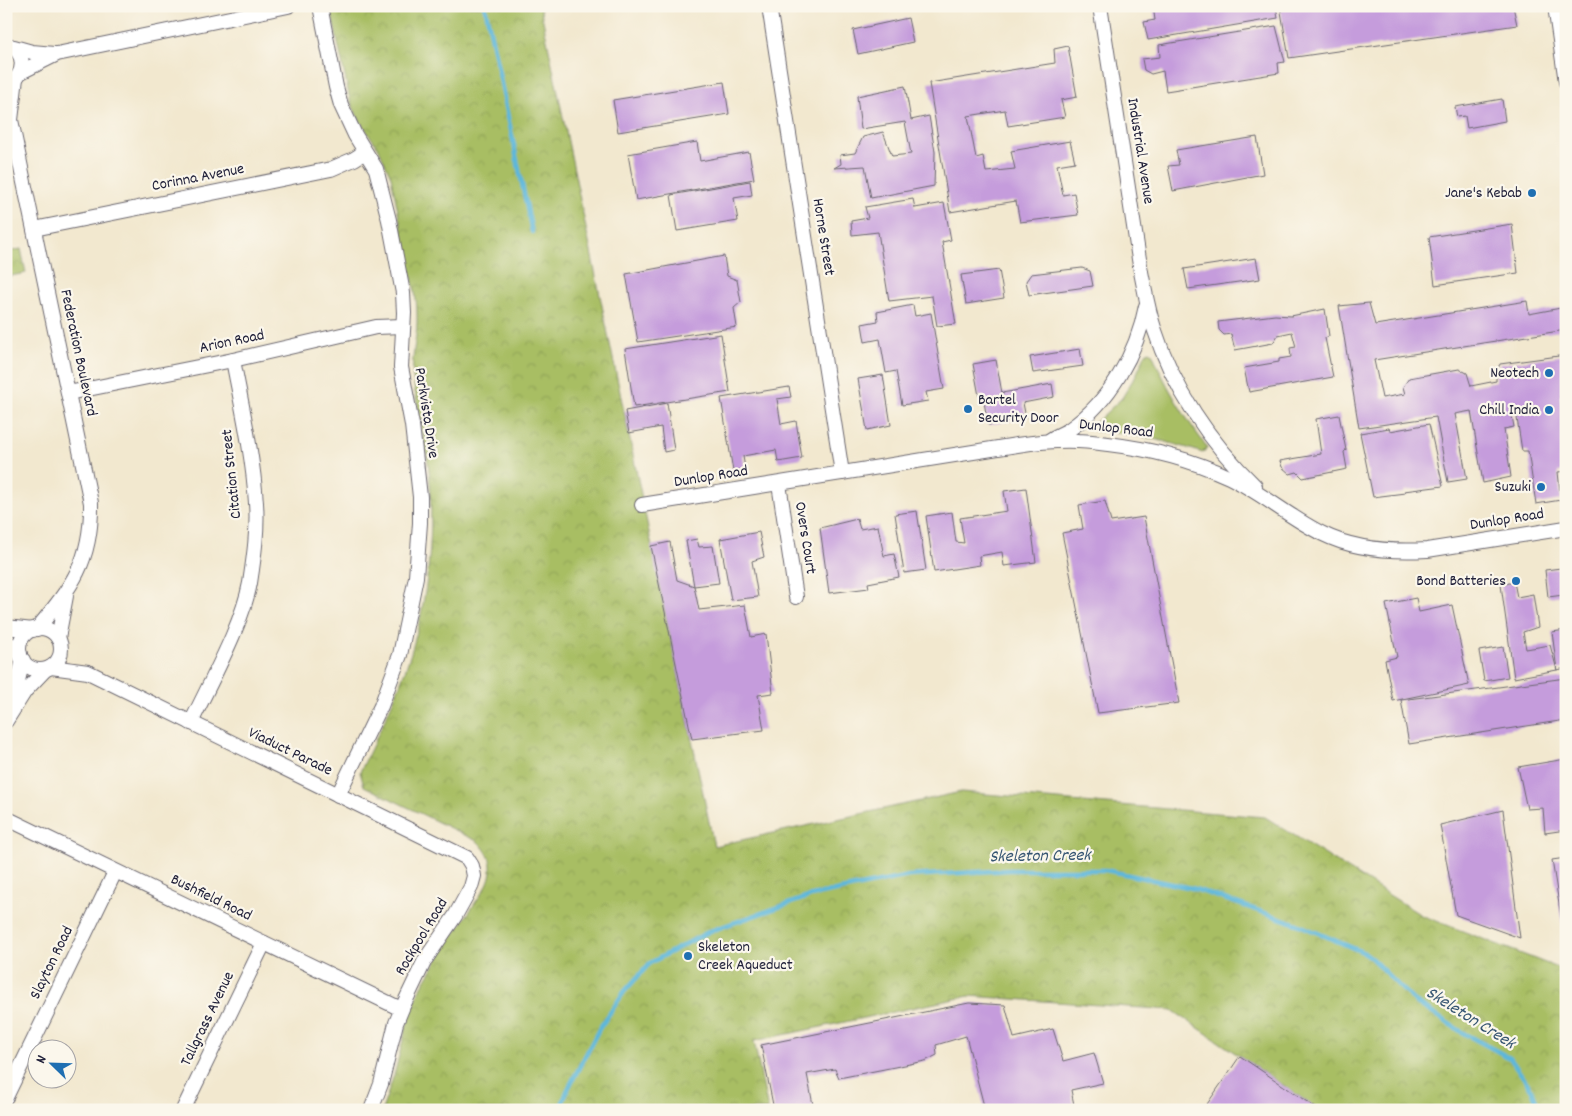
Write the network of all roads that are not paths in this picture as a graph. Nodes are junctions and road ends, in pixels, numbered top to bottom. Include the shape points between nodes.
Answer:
1 (288, 6) edge
2 (320, 6) edge
3 (769, 6) edge
4 (1100, 6) edge
5 (1555, 6) edge
6 (1563, 38) edge
7 (10, 44) edge
8 (57, 54) junction
9 (14, 78) edge
10 (1566, 82) edge
11 (9, 115) edge
12 (365, 152) junction
13 (34, 229) junction
14 (1146, 302) junction
15 (403, 326) junction
16 (233, 360) junction
17 (68, 393) junction
18 (1047, 441) junction
19 (842, 473) junction
20 (779, 484) junction
21 (1274, 503) junction
22 (642, 505) dead end
23 (1566, 528) edge
24 (67, 591) junction
25 (796, 597) dead end
26 (6, 626) edge
27 (35, 630) junction
28 (59, 640) junction
29 (6, 641) edge
30 (21, 657) junction
31 (48, 668) junction
32 (88, 672) junction
33 (8, 716) edge
34 (191, 723) junction
35 (338, 795) junction
36 (6, 818) edge
37 (472, 868) joint
38 (116, 872) junction
39 (264, 943) junction
40 (401, 1009) junction
41 (6, 1097) edge
42 (183, 1110) edge
43 (372, 1110) edge

1 - 8 street
2 - 12 street, Parkvista Drive via 341,105
3 - 19 street, Horne Street
4 - 14 street, Industrial Avenue
5 - 6 street
6 - 10 street
7 - 8 street via 32,52
7 - 9 street via 22,58
8 - 9 street
9 - 11 street, Federation Boulevard
11 - 13 street, Federation Boulevard
12 - 13 street, Corinna Avenue via 331,169
12 - 15 street, Parkvista Drive via 376,169 389,220 403,293
13 - 17 street, Federation Boulevard
14 - 18 street, Industrial Avenue via 1142,325 1123,370 1092,410 1070,429
14 - 21 street, Industrial Avenue via 1154,330 1192,409 1235,467
15 - 16 street, Arion Road via 376,327
15 - 35 street, Parkvista Drive via 402,377 412,425 420,497 416,577 400,656
16 - 17 street, Arion Road
16 - 34 street, Citation Street via 256,503 253,554 249,584 239,617
17 - 24 street, Federation Boulevard via 91,503 91,520 85,554
18 - 19 street, Dunlop Road
18 - 21 street, Dunlop Road via 1079,440 1156,451 1228,477
19 - 20 street, Dunlop Road
20 - 22 street, Dunlop Road
20 - 25 street, Overs Court
21 - 23 street, Dunlop Road via 1324,535 1351,545 1382,549 1427,550
24 - 27 street, Federation Boulevard
24 - 28 street, Federation Boulevard
26 - 27 street
27 - 28 street via 49,630
27 - 30 street via 22,640
28 - 31 street via 60,656 56,664
28 - 32 street, Viaduct Parade
29 - 30 street
30 - 31 street via 32,668
30 - 33 street via 20,676
31 - 32 street, Viaduct Parade
31 - 33 street via 32,683
32 - 34 street, Viaduct Parade
34 - 35 street, Viaduct Parade
35 - 37 street, Viaduct Parade via 462,855
36 - 38 street, Bushfield Road
37 - 40 street, Rockpool Road via 471,887 425,960
38 - 39 street, Bushfield Road
38 - 41 street, Slayton Road
39 - 40 street, Bushfield Road
39 - 42 street, Tallgrass Avenue
40 - 43 street, Rockpool Road

